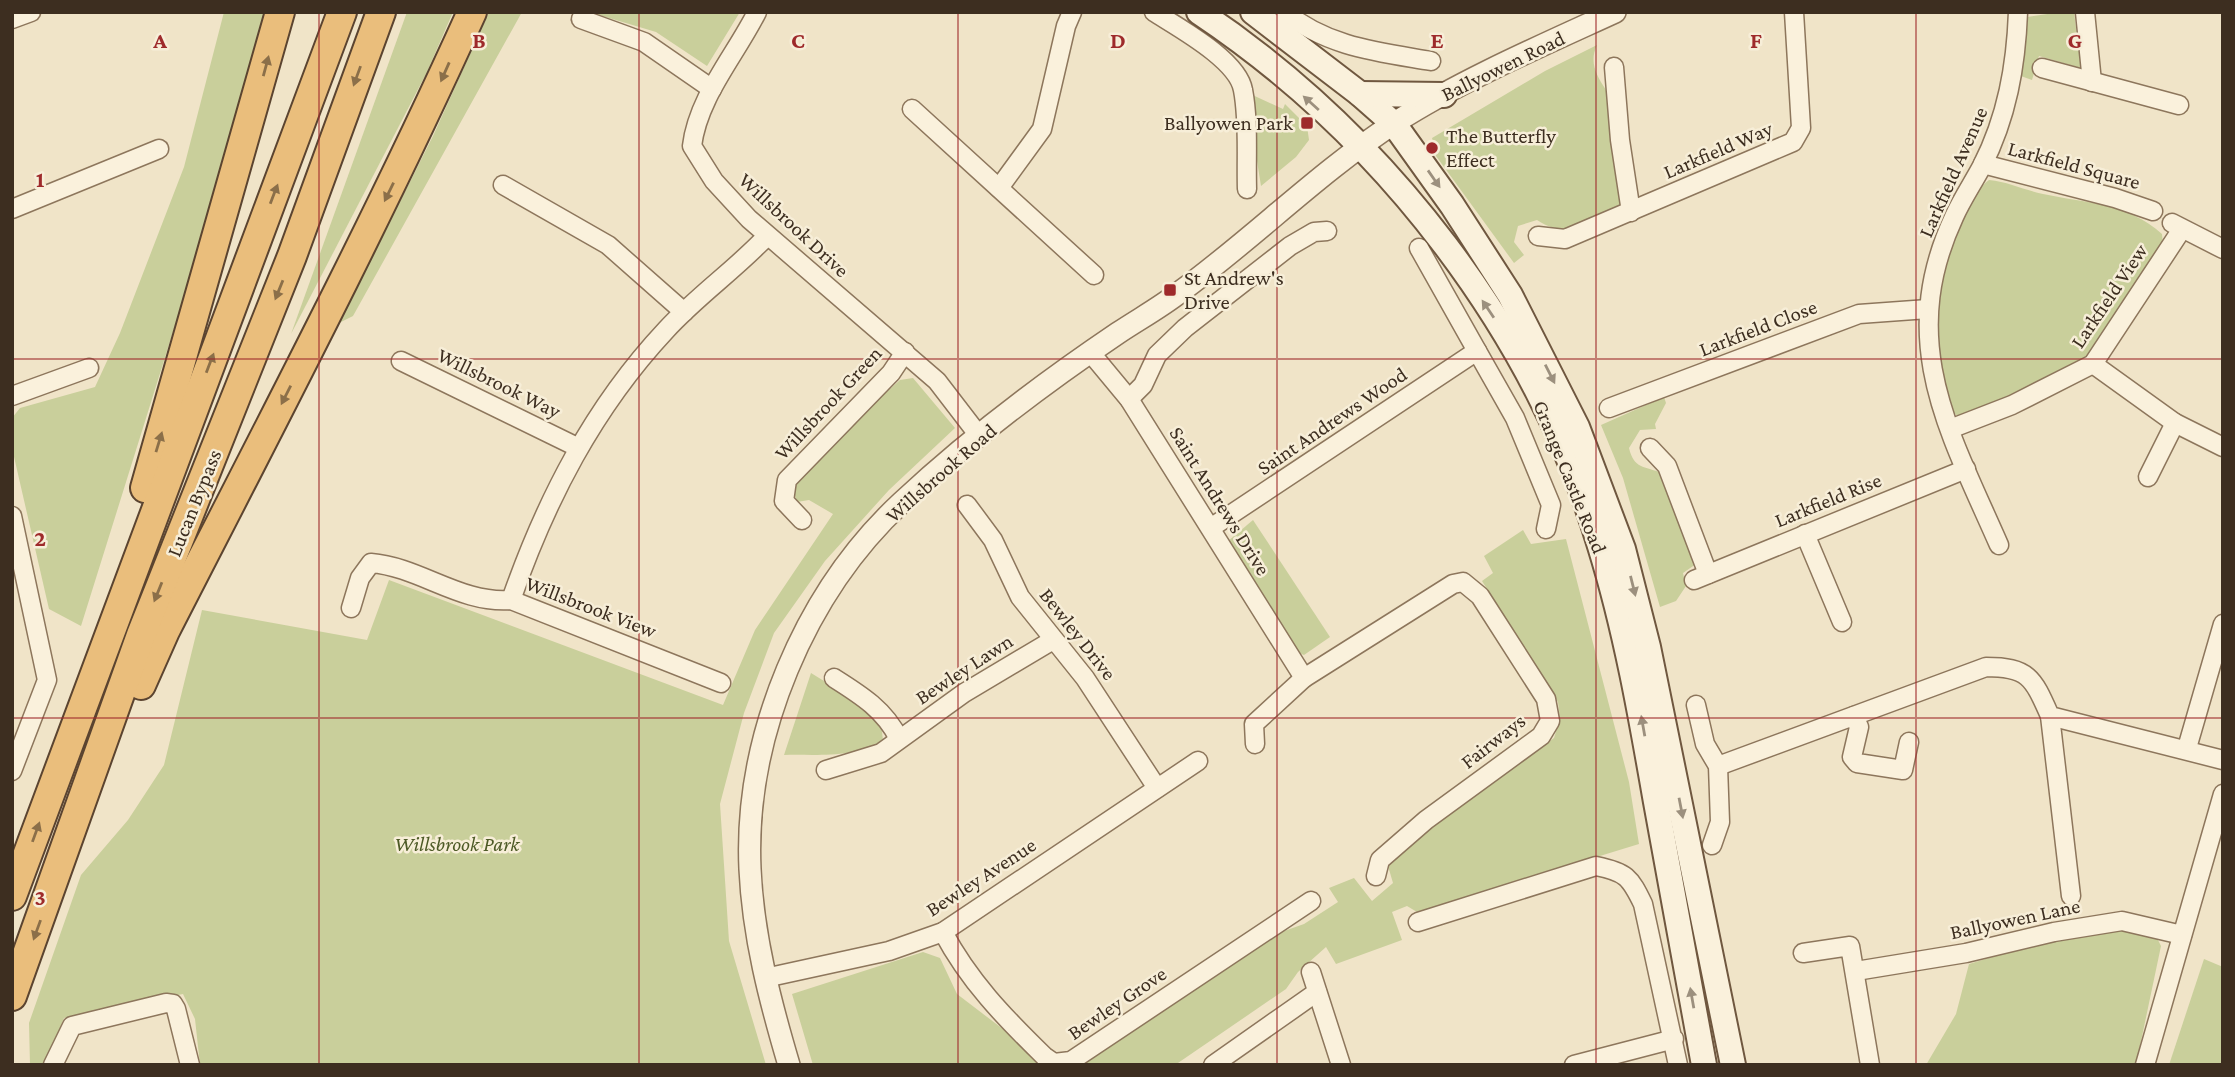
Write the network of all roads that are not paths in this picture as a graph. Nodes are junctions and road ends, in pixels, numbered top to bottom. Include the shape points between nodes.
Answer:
1 (31, 12) edge
2 (280, 12) edge
3 (342, 12) edge
4 (381, 12) edge
5 (472, 12) edge
6 (757, 12) edge
7 (1072, 12) edge
8 (1154, 12) edge
9 (1199, 12) edge
10 (1253, 12) edge
11 (1285, 12) edge
12 (1615, 12) edge
13 (1794, 12) edge
14 (2018, 12) edge
15 (2085, 12) edge
16 (12, 19) edge
17 (581, 19) dead end
18 (1431, 61) dead end
19 (1614, 67) dead end
20 (2042, 68) dead end
21 (2092, 82) junction
22 (712, 89) junction
23 (1360, 94) junction
24 (1444, 95) junction
25 (2179, 105) dead end
26 (912, 109) dead end
27 (1394, 124) junction
28 (1341, 129) junction
29 (1362, 148) junction
30 (159, 149) dead end
31 (1983, 164) junction
32 (503, 185) dead end
33 (999, 188) junction
34 (1247, 189) dead end
35 (12, 209) edge
36 (2153, 211) dead end
37 (1631, 212) junction
38 (1327, 231) dead end
39 (767, 236) junction
40 (1538, 236) dead end
41 (1419, 248) dead end
42 (2223, 249) edge
43 (1094, 275) dead end
44 (1181, 292) junction
45 (1928, 309) junction
46 (684, 312) junction
47 (1478, 351) junction
48 (905, 352) junction
49 (1090, 352) junction
50 (401, 361) dead end
51 (2093, 364) junction
52 (89, 368) dead end
53 (12, 397) edge
54 (1129, 399) junction
55 (1609, 408) dead end
56 (2175, 423) junction
57 (1950, 429) junction
58 (980, 437) junction
59 (578, 447) junction
60 (2223, 447) edge
61 (1650, 449) dead end
62 (1966, 469) junction
63 (2148, 477) dead end
64 (967, 505) dead end
65 (12, 516) edge
66 (802, 520) dead end
67 (1212, 527) junction
68 (1546, 529) dead end
69 (1805, 534) junction
70 (1999, 545) dead end
71 (511, 600) junction
72 (351, 608) dead end
73 (1840, 618) dead end
74 (2223, 624) edge
75 (1053, 640) junction
76 (834, 678) dead end
77 (1304, 678) junction
78 (721, 683) dead end
79 (1696, 705) dead end
80 (1854, 716) junction
81 (2050, 716) junction
82 (76, 719) junction
83 (900, 738) junction
84 (1909, 741) dead end
85 (1255, 744) dead end
86 (2187, 748) junction
87 (2223, 760) edge
88 (1198, 761) dead end
89 (1718, 766) junction
90 (12, 771) edge
91 (826, 771) dead end
92 (1157, 788) junction
93 (2223, 794) edge
94 (69, 843) junction
95 (1712, 845) dead end
96 (1376, 876) dead end
97 (12, 896) edge
98 (2071, 896) dead end
99 (1311, 901) dead end
100 (1418, 922) dead end
101 (943, 932) junction
102 (2182, 935) junction
103 (1803, 953) dead end
104 (1856, 971) junction
105 (1311, 972) dead end
106 (765, 978) junction
107 (1317, 992) junction
108 (12, 996) edge
109 (1674, 1039) junction
110 (53, 1065) edge
111 (190, 1065) edge
112 (789, 1065) edge
113 (1213, 1065) edge
114 (1341, 1065) edge
115 (1574, 1065) edge
116 (1678, 1065) edge
117 (1704, 1065) edge
118 (1733, 1065) edge
119 (1870, 1065) edge
120 (2144, 1065) edge

1 - 16 street
82 -> 2 highway
82 -> 3 highway, Lucan Bypass
4 -> 94 highway, Lucan Bypass via 292,256 141,635
5 -> 94 highway via 354,264 165,631
6 - 22 street, Willsbrook Drive
7 - 33 street via 1041,129
8 - 34 street via 1236,73 1243,90
28 -> 9 main road, Grange Castle Road via 1252,49
10 - 23 main road, Grange Castle Road
11 - 18 street via 1345,46
12 - 24 street, Ballyowen Road
13 - 37 street, Larkfield Way via 1801,128 1793,142
14 - 31 street, Larkfield Avenue via 2016,59 2007,105
15 - 21 street
17 - 22 street via 644,42
19 - 37 street
20 - 21 street
21 - 25 street
22 - 39 street, Willsbrook Drive via 696,122 692,146 715,181
23 - 24 main road
23 - 27 main road, Grange Castle Road
24 - 27 street, Ballyowen Road
26 - 33 street
27 - 29 street, Willsbrook Road
27 -> 118 main road, Grange Castle Road via 1510,295 1577,427 1603,491 1648,647
28 - 29 main road, Grange Castle Road
28 - 44 street via 1343,145 1238,229
29 - 44 street, Willsbrook Road via 1291,200
117 -> 29 main road, Grange Castle Road via 1630,656 1579,487 1554,426 1489,308
30 - 35 street
31 - 36 street, Larkfield Square
31 - 45 street, Larkfield Avenue via 1953,218
32 - 46 street via 608,245
33 - 43 street
37 - 40 street, Larkfield Way via 1565,239
38 - 54 street via 1314,232 1290,246 1185,328 1157,355 1143,385
39 - 46 street
39 - 48 street, Willsbrook Drive
41 - 47 street
42 - 51 street, Larkfield View via 2177,226
44 - 49 street, Willsbrook Road
45 - 55 street, Larkfield Close via 1859,314
45 - 57 street, Larkfield Avenue via 1931,374
46 - 59 street via 621,384
47 - 67 street, Saint Andrews Wood
47 - 68 street via 1515,418 1551,505
48 - 58 street, Willsbrook Drive via 937,380
48 - 66 street, Willsbrook Green via 891,373 787,480 784,501
49 - 54 street, Saint Andrews Drive
49 - 58 street, Willsbrook Road
50 - 59 street, Willsbrook Way
51 - 56 street
51 - 57 street, Larkfield View via 2012,405
52 - 53 street
54 - 67 street, Saint Andrews Drive
56 - 60 street
56 - 63 street
57 - 62 street, Larkfield Avenue
58 - 106 street, Willsbrook Road via 899,504 862,546 825,596 783,682 759,768 752,816 751,879
59 - 71 street
61 - 69 street, Larkfield Rise via 1667,466 1701,577
62 - 69 street, Larkfield Rise
62 - 70 street, Larkfield Avenue
64 - 75 street, Bewley Drive via 993,540 1020,597
65 - 90 street via 47,680
67 - 77 street, Saint Andrews Drive via 1217,543
69 - 73 street
71 - 72 street, Willsbrook View via 467,597 389,564 370,563
71 - 78 street, Willsbrook View
74 - 86 street
75 - 83 street, Bewley Lawn
75 - 92 street, Bewley Drive via 1085,678
76 - 83 street via 874,705
77 - 85 street via 1254,724
77 - 96 street, Fairways via 1452,584 1467,584 1480,596 1546,699 1550,721 1541,736 1426,820 1380,860
79 - 89 street via 1705,744
80 - 81 street via 1986,667 2009,667 2025,672
80 - 84 street via 1859,727 1852,757 1857,764 1903,770
80 - 89 street
81 - 86 street
81 - 98 street
97 -> 82 highway, Lucan Bypass
83 - 91 street, Bewley Lawn via 881,753
86 - 87 street
88 - 92 street, Bewley Avenue
89 - 95 street via 1720,822
92 - 101 street, Bewley Avenue
93 - 102 street
94 -> 108 highway, Lucan Bypass
99 - 101 street, Bewley Grove via 1071,1061 1054,1063 987,999 961,966
100 - 109 street via 1596,866 1620,871 1643,904
101 - 106 street, Bewley Avenue via 889,951
102 - 104 street, Ballyowen Lane via 2122,921
102 - 120 street
103 - 104 street via 1850,946
104 - 119 street
105 - 107 street
106 - 112 street, Willsbrook Road
107 - 113 street
107 - 114 street
109 - 115 street
109 - 116 street
110 - 111 street via 72,1026 166,1003 176,1009

